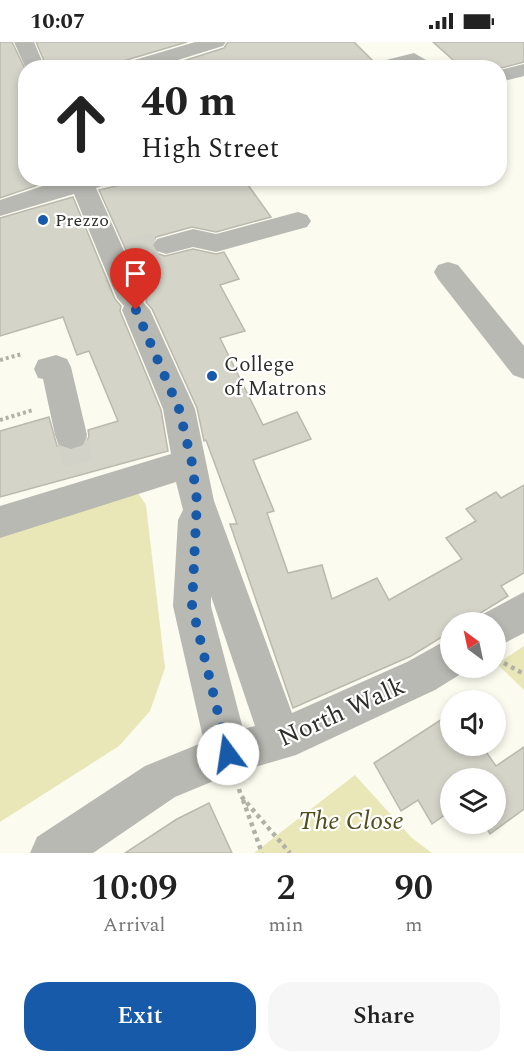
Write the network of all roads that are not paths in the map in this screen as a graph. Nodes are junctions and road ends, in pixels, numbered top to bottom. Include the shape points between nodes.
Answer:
1 (24, 42) edge
2 (148, 42) edge
3 (216, 42) edge
4 (32, 60) edge
5 (155, 60) edge
6 (160, 60) edge
7 (524, 70) edge
8 (507, 74) edge
9 (72, 186) edge
10 (90, 186) edge
11 (0, 208) edge
12 (298, 221) dead end
13 (166, 245) tunnel mouth
14 (448, 272) dead end
15 (41, 360) road end
16 (524, 368) edge
17 (71, 435) tunnel mouth
18 (192, 463) junction
19 (197, 501) junction
20 (0, 522) edge
21 (524, 611) edge
22 (506, 635) edge
23 (440, 664) edge
24 (281, 740) junction
25 (228, 754) junction
26 (53, 853) edge

1 - 4 street
2 - 6 street
3 - 5 street
7 - 8 street
9 - 11 street
10 - 18 street via 121,257 133,304 179,409
12 - 13 street via 216,243 193,238
14 - 16 street
15 - 17 street via 56,367
18 - 19 street
18 - 20 street via 82,485
19 - 24 street
19 - 25 street via 192,606
21 - 22 street
23 - 24 street, North Walk
24 - 25 street, North Walk
25 - 26 street, North Walk via 160,781

